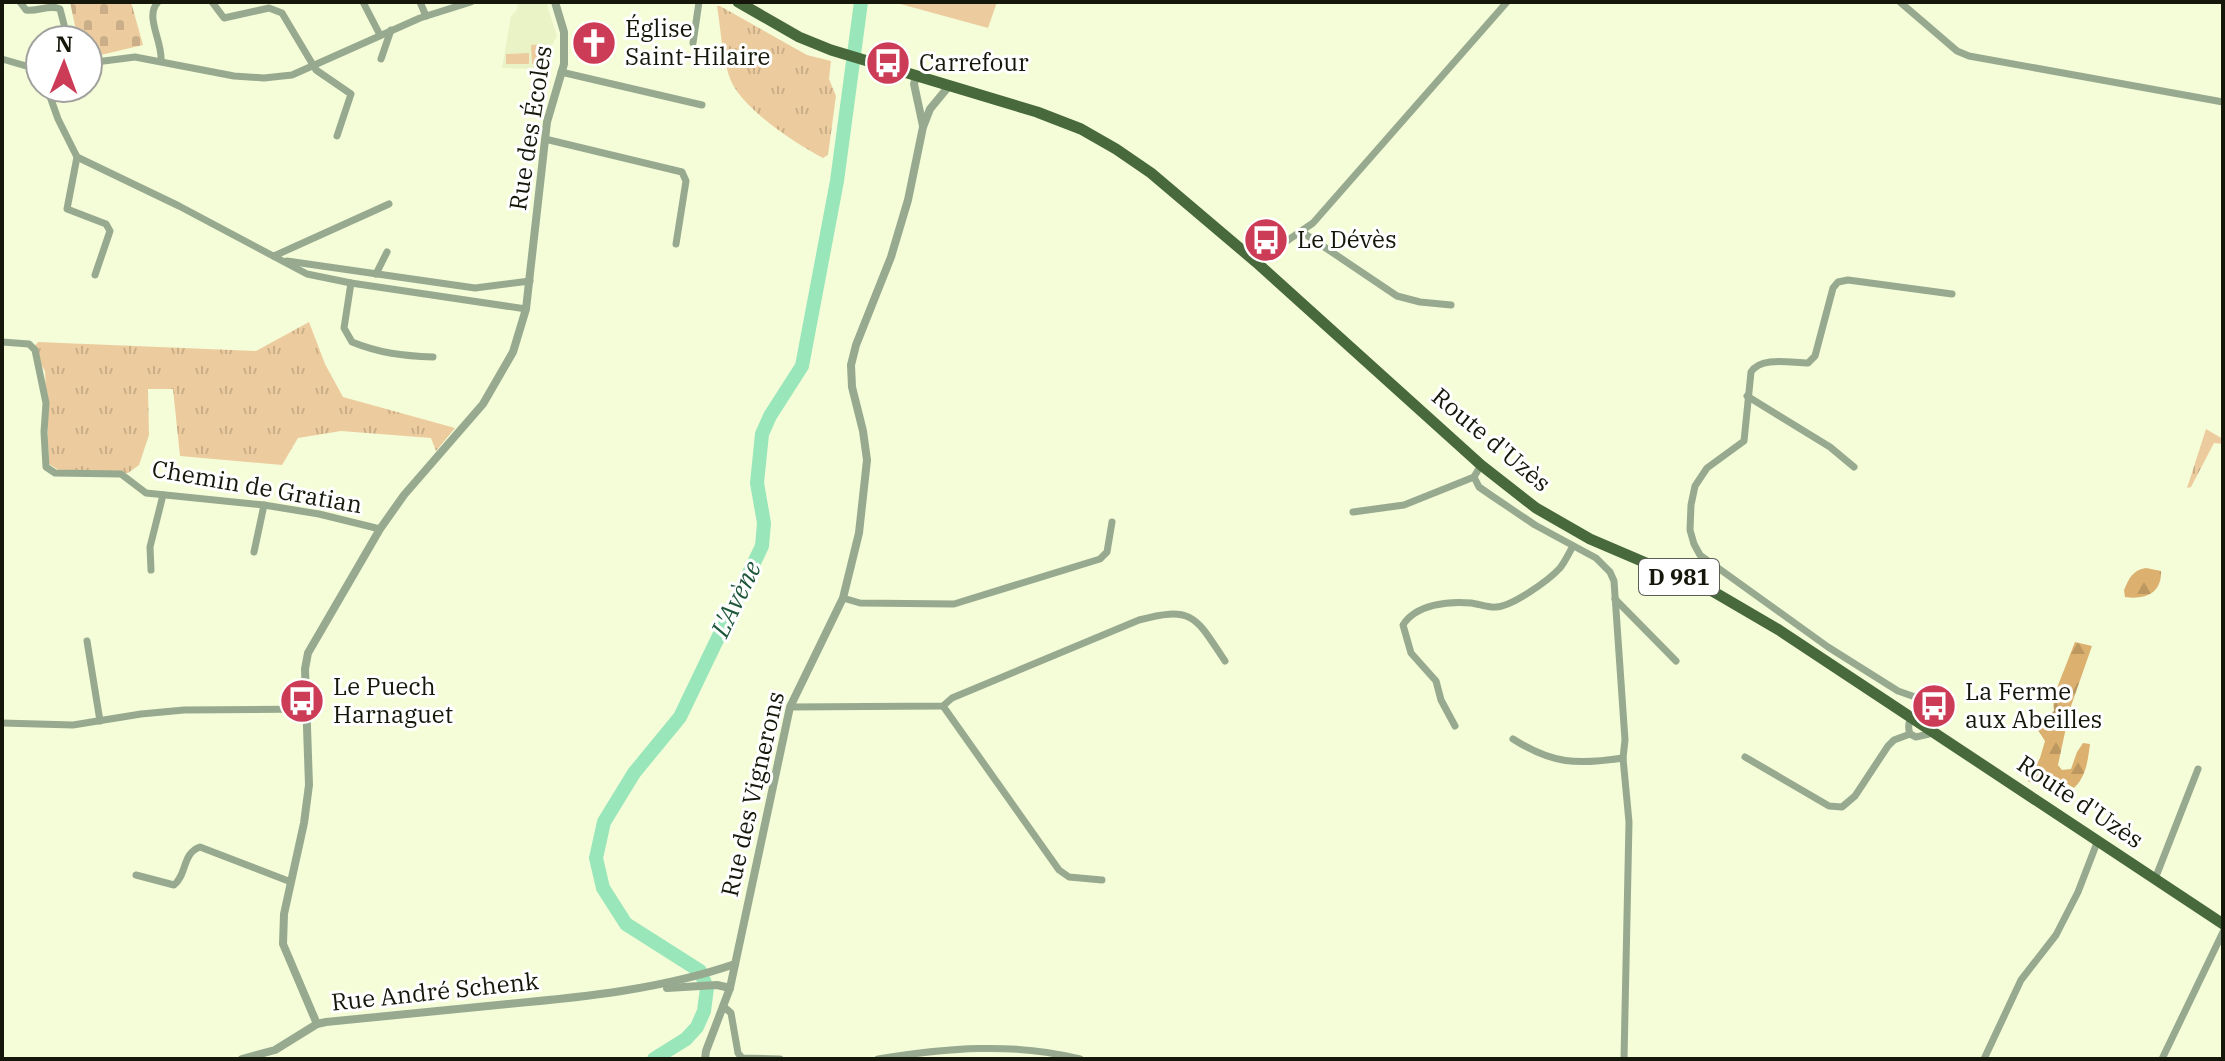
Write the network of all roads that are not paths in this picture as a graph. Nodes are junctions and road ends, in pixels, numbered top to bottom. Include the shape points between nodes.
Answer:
1 (20, 2) edge
2 (158, 2) edge
3 (212, 2) edge
4 (363, 2) edge
5 (420, 2) edge
6 (471, 2) edge
7 (555, 2) edge
8 (699, 2) edge
9 (1507, 2) edge
10 (1900, 2) edge
11 (741, 3) edge
12 (426, 16) junction
13 (64, 24) edge
14 (391, 30) junction
15 (380, 35) junction
16 (693, 43) dead end
17 (2, 59) edge
18 (381, 59) dead end
19 (104, 61) edge
20 (161, 61) junction
21 (24, 65) edge
22 (313, 66) junction
23 (561, 72) junction
24 (916, 77) junction
25 (949, 86) junction
26 (2223, 102) edge
27 (53, 104) edge
28 (702, 105) dead end
29 (923, 127) junction
30 (337, 136) dead end
31 (545, 139) junction
32 (77, 157) junction
33 (389, 204) dead end
34 (1302, 232) junction
35 (676, 244) dead end
36 (387, 252) dead end
37 (274, 256) junction
38 (285, 262) junction
39 (1256, 262) junction
40 (376, 274) junction
41 (95, 275) dead end
42 (530, 281) junction
43 (351, 283) junction
44 (1952, 294) dead end
45 (1451, 305) dead end
46 (526, 309) junction
47 (2, 342) edge
48 (433, 357) dead end
49 (1747, 396) junction
50 (1481, 465) junction
51 (1854, 467) dead end
52 (1474, 477) junction
53 (163, 495) junction
54 (264, 505) junction
55 (1353, 512) dead end
56 (1112, 522) dead end
57 (380, 529) junction
58 (1573, 546) junction
59 (254, 552) dead end
60 (151, 570) dead end
61 (843, 598) junction
62 (1615, 599) junction
63 (87, 641) dead end
64 (1225, 661) dead end
65 (1676, 661) dead end
66 (943, 706) junction
67 (790, 707) junction
68 (1926, 708) junction
69 (307, 709) junction
70 (1911, 716) junction
71 (100, 721) junction
72 (2, 723) edge
73 (1455, 726) dead end
74 (1932, 730) junction
75 (1910, 734) junction
76 (1513, 739) dead end
77 (1745, 757) dead end
78 (1623, 758) junction
79 (2198, 769) dead end
80 (2098, 840) junction
81 (136, 875) dead end
82 (2155, 879) junction
83 (1102, 880) dead end
84 (291, 882) junction
85 (2223, 924) edge
86 (2223, 932) edge
87 (735, 964) junction
88 (691, 983) junction
89 (730, 988) junction
90 (723, 1006) junction
91 (317, 1024) junction
92 (242, 1059) edge
93 (705, 1059) edge
94 (780, 1059) edge
95 (878, 1059) edge
96 (1080, 1059) edge
97 (1624, 1059) edge
98 (1984, 1059) edge
99 (2162, 1059) edge

1 - 13 street via 26,10 60,9
2 - 20 street via 152,16
3 - 22 street via 224,18 269,8 282,13
4 - 15 street
5 - 12 street
6 - 12 street
7 - 23 street, Rue des Écoles via 565,43
8 - 16 street
9 - 34 street
10 - 26 street via 1969,56
11 - 24 main road, Route d'Uzès / D 981 via 799,37
12 - 14 street
14 - 15 street
14 - 18 street
15 - 22 street
17 - 21 street
19 - 20 street
20 - 22 street via 264,78
22 - 30 street via 351,94
23 - 28 street
23 - 31 street, Rue des Écoles
24 - 25 main road, Route d'Uzès / D 981
24 - 29 street, Rue des Vignerons
25 - 29 street, Rue des Vignerons
25 - 39 main road, Route d'Uzès / D 981 via 1064,122 1116,149
27 - 32 street
29 - 61 street, Rue des Vignerons via 896,243 851,365 867,482
31 - 35 street via 682,172 686,181
31 - 42 street, Rue des Écoles
32 - 37 street
32 - 41 street via 67,209 106,224 110,231
33 - 37 street
34 - 39 street
34 - 45 street via 1397,296
36 - 40 street
37 - 38 street
38 - 40 street
38 - 43 street via 307,274
39 - 50 main road, Route d'Uzès / D 981
40 - 42 street via 475,288
42 - 46 street, Rue des Écoles
43 - 46 street
43 - 48 street via 344,328 352,342 388,354
44 - 49 street via 1838,282 1815,356 1808,363 1755,366
46 - 57 street, Rue des Écoles via 513,352 483,404
47 - 53 street, Chemin de Gratian via 29,344 35,350 46,403 46,467 55,473 121,474 146,493
49 - 51 street
49 - 68 street via 1744,441 1707,468 1695,486 1690,519 1700,555 1828,647 1918,698
50 - 52 street
50 - 70 main road, Route d'Uzès / D 981 via 1563,524 1714,592
52 - 55 street via 1404,505
52 - 58 street via 1479,487
53 - 54 street, Chemin de Gratian
53 - 60 street via 150,547
54 - 57 street, Chemin de Gratian
54 - 59 street
56 - 61 street via 1107,552 1100,559 968,600 924,605
57 - 69 street, Rue des Écoles via 308,653
58 - 62 street via 1610,572
58 - 73 street via 1559,568 1514,601 1497,607 1432,605 1403,625 1411,653 1436,681
61 - 67 street, Rue des Vignerons
62 - 65 street
62 - 78 street
63 - 71 street
64 - 66 street via 1200,623 1186,613 1160,615
66 - 67 street
66 - 83 street via 1059,870 1069,877
67 - 87 street, Rue des Vignerons
68 - 70 street
68 - 74 street via 1935,716
69 - 71 street via 184,710
69 - 84 street, Rue des Écoles via 309,785
70 - 74 main road, Route d'Uzès / D 981
70 - 75 street
71 - 72 street
74 - 75 street via 1924,736
74 - 80 main road, Route d'Uzès / D 981
75 - 77 street via 1888,746 1842,807 1829,806
76 - 78 street via 1538,755 1562,761
78 - 97 street via 1629,822
79 - 82 street
80 - 82 main road, Route d'Uzès / D 981
80 - 98 street via 2056,935 2021,980
81 - 84 street via 174,885 190,854 200,847
82 - 85 main road, Route d'Uzès / D 981
84 - 91 street, Rue des Écoles via 283,944
86 - 99 street
87 - 88 street, Rue André Schenk
87 - 89 street, Rue des Vignerons
88 - 89 street, Rue André Schenk
88 - 91 street, Rue André Schenk
89 - 90 street, Rue des Vignerons
90 - 93 street, Rue des Vignerons
90 - 94 street via 731,1013 742,1058
91 - 92 street, Rue André Schenk via 275,1050
95 - 96 street via 992,1048

